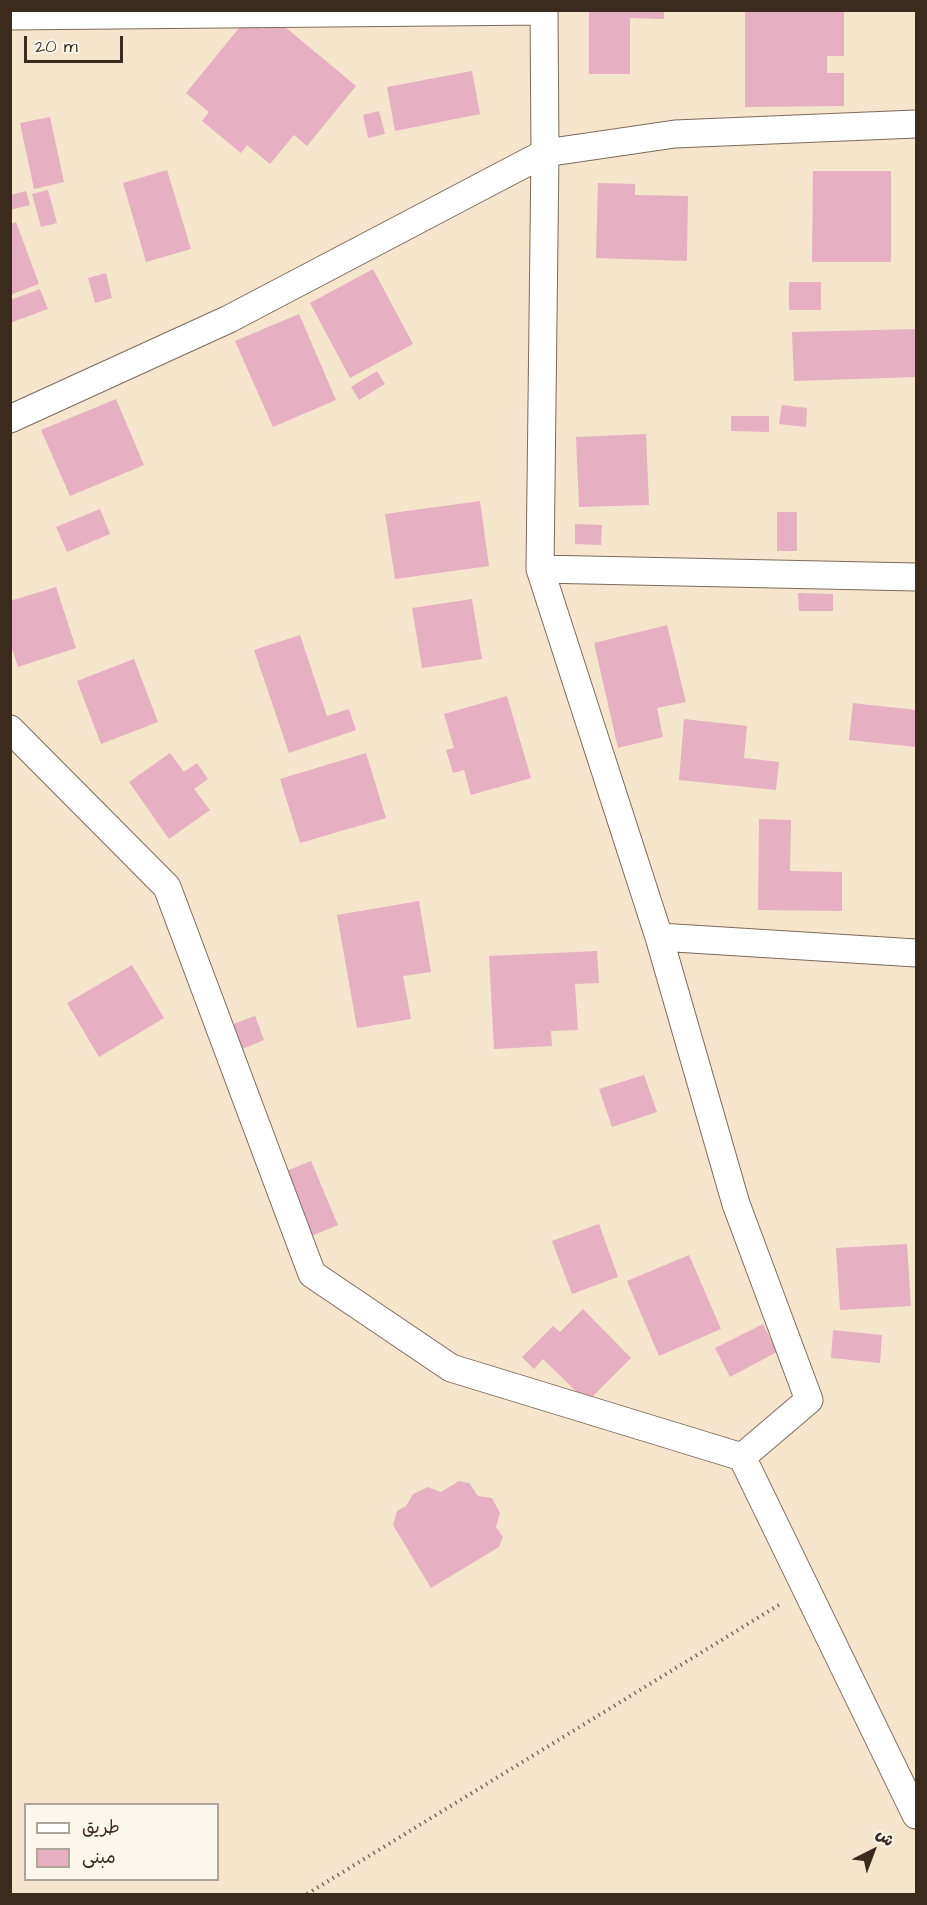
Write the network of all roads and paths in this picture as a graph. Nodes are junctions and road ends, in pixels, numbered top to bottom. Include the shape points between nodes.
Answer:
1 (544, 11) edge
2 (10, 16) edge
3 (916, 124) edge
4 (545, 153) junction
5 (10, 419) edge
6 (540, 569) junction
7 (916, 577) edge
8 (10, 729) edge
9 (659, 937) junction
10 (916, 953) edge
11 (742, 1457) junction
12 (806, 1588) junction
13 (916, 1815) edge
14 (307, 1894) edge

1 - 2 street
1 - 4 street
3 - 4 street via 675,134
4 - 5 street via 229,319
4 - 6 street
6 - 7 street
6 - 9 street
8 - 11 street via 167,887 312,1274 451,1368
9 - 10 street
9 - 11 street via 736,1204 809,1400
11 - 12 street
12 - 13 street
12 - 14 path

